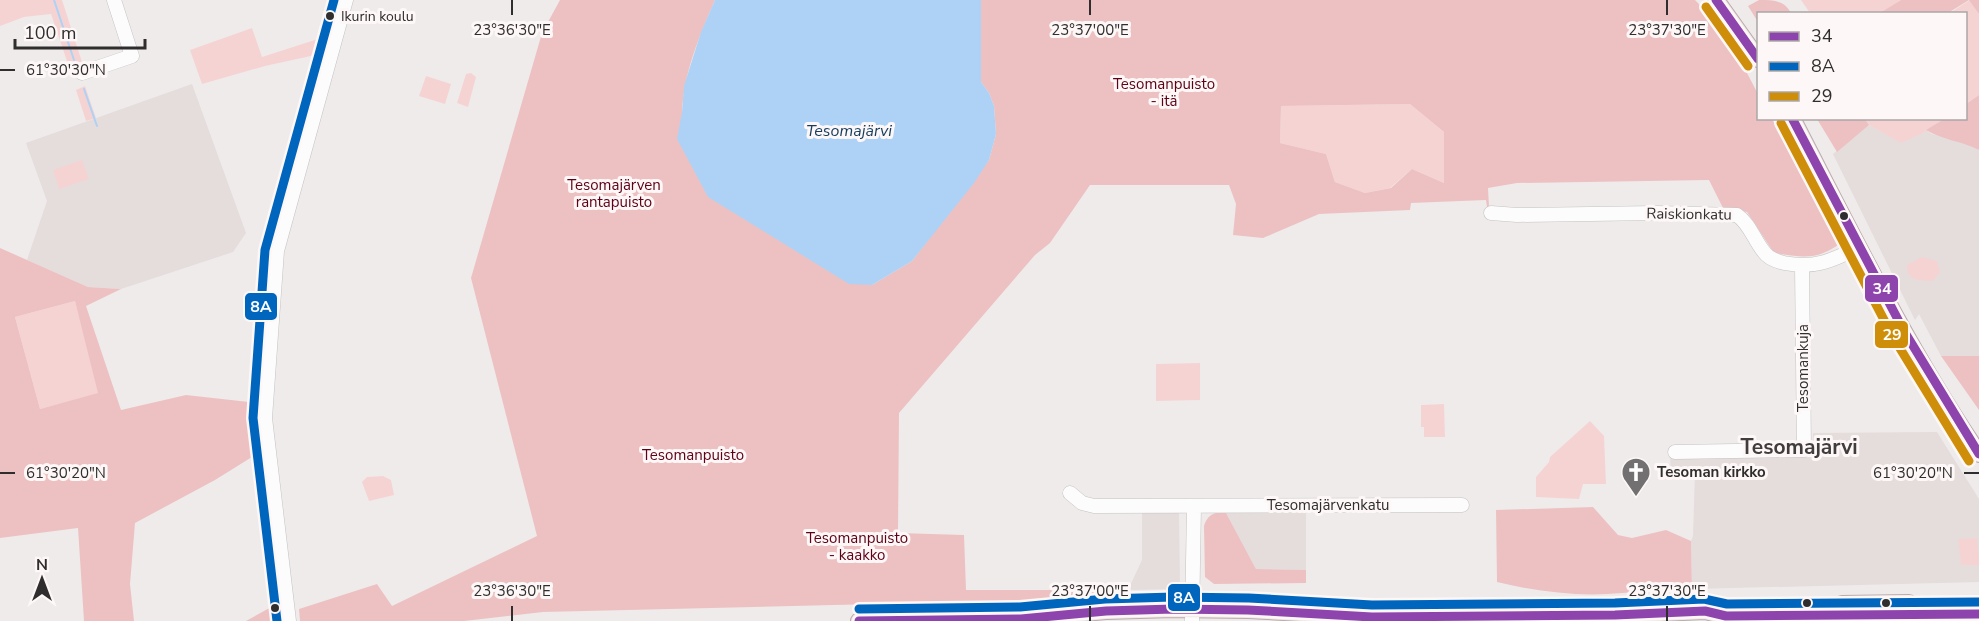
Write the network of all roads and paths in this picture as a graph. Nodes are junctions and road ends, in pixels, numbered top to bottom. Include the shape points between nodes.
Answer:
1 (114, 0) edge
2 (346, 0) edge
3 (1716, 0) edge
4 (1757, 57) edge
5 (82, 73) dead end
6 (1793, 120) edge
7 (1491, 213) dead end
8 (1859, 247) junction
9 (1802, 265) junction
10 (1675, 452) dead end
11 (1979, 454) edge
12 (1070, 494) dead end
13 (1462, 505) dead end
14 (1194, 506) junction
15 (1979, 603) edge
16 (1957, 613) edge
17 (1979, 614) edge
18 (1192, 615) edge
19 (1372, 617) junction
20 (1029, 620) edge
21 (289, 621) edge
22 (859, 621) edge
23 (1336, 621) edge

1 - 5 street via 132,56
2 - 21 street via 277,251 265,418
3 - 4 main road
6 - 8 main road
7 - 9 street, Raiskionkatu via 1737,215 1745,220 1765,255
8 - 9 street, Raiskionkatu via 1829,261
8 - 11 main road via 1937,388
9 - 10 street, Tesomankuja via 1804,450
12 - 14 street, Tesomajärvenkatu via 1094,506
13 - 14 street, Tesomajärvenkatu
14 - 18 street
15 - 16 main road
16 - 17 main road
16 - 19 main road
18 - 19 main road via 1322,613
18 - 20 main road via 1106,611
19 - 23 main road
20 - 22 main road

